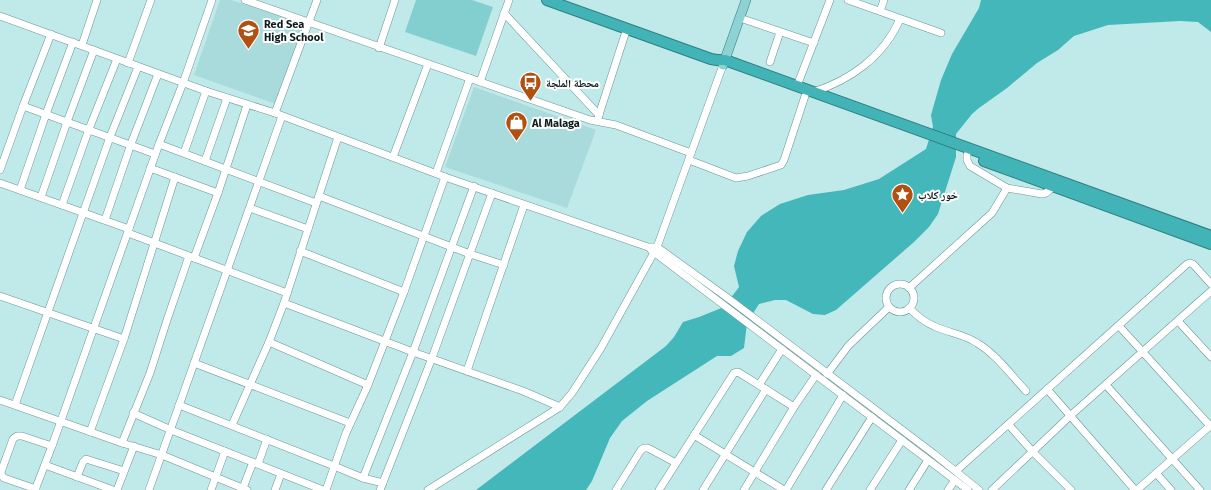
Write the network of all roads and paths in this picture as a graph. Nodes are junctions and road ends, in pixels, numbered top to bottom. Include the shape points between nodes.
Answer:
1 (97, 0) edge
2 (151, 0) edge
3 (212, 0) edge
4 (245, 0) edge
5 (318, 0) edge
6 (395, 0) edge
7 (509, 0) edge
8 (547, 0) edge
9 (746, 0) edge
10 (830, 0) edge
11 (848, 0) edge
12 (884, 0) edge
13 (880, 11) junction
14 (504, 13) junction
15 (0, 16) edge
16 (740, 18) junction
17 (900, 19) junction
18 (310, 22) junction
19 (627, 28) junction
20 (780, 32) junction
21 (941, 33) dead end
22 (51, 34) junction
23 (73, 42) junction
24 (814, 43) junction
25 (82, 45) junction
26 (379, 48) junction
27 (94, 50) junction
28 (117, 59) junction
29 (722, 62) junction
30 (770, 62) dead end
31 (128, 63) junction
32 (428, 64) junction
33 (138, 67) junction
34 (158, 74) junction
35 (470, 78) junction
36 (480, 82) junction
37 (182, 83) junction
38 (797, 86) junction
39 (206, 91) junction
40 (809, 94) junction
41 (227, 98) junction
42 (247, 105) junction
43 (23, 106) junction
44 (275, 113) junction
45 (46, 114) junction
46 (599, 115) junction
47 (282, 116) junction
48 (67, 122) junction
49 (597, 122) junction
50 (89, 129) junction
51 (110, 137) junction
52 (338, 137) junction
53 (131, 144) junction
54 (159, 144) junction
55 (965, 152) junction
56 (184, 153) junction
57 (155, 154) junction
58 (690, 156) junction
59 (393, 157) junction
60 (205, 161) junction
61 (150, 168) junction
62 (226, 169) junction
63 (0, 170) edge
64 (436, 173) junction
65 (175, 177) junction
66 (445, 177) junction
67 (259, 182) junction
68 (0, 183) edge
69 (474, 186) junction
70 (1053, 187) junction
71 (1007, 188) junction
72 (20, 190) junction
73 (218, 193) junction
74 (492, 193) junction
75 (41, 197) junction
76 (317, 200) junction
77 (62, 205) junction
78 (524, 205) junction
79 (250, 208) junction
80 (83, 212) junction
81 (105, 220) junction
82 (308, 229) junction
83 (128, 231) junction
84 (1211, 236) edge
85 (424, 237) junction
86 (155, 243) junction
87 (1211, 244) edge
88 (452, 248) junction
89 (656, 250) junction
90 (300, 251) junction
91 (470, 254) junction
92 (192, 257) junction
93 (504, 265) junction
94 (226, 271) junction
95 (1211, 284) edge
96 (909, 288) junction
97 (404, 292) junction
98 (1211, 292) edge
99 (287, 294) junction
100 (0, 296) edge
101 (284, 303) junction
102 (889, 307) junction
103 (909, 308) junction
104 (48, 312) junction
105 (1178, 321) junction
106 (756, 324) junction
107 (1119, 326) junction
108 (93, 328) junction
109 (124, 339) junction
110 (269, 342) junction
111 (385, 342) junction
112 (782, 349) junction
113 (413, 352) junction
114 (1143, 352) junction
115 (1211, 357) edge
116 (432, 358) junction
117 (194, 364) junction
118 (467, 371) junction
119 (827, 374) junction
120 (816, 375) junction
121 (250, 384) junction
122 (368, 385) junction
123 (759, 385) junction
124 (1106, 385) junction
125 (766, 389) junction
126 (1048, 389) junction
127 (1026, 391) dead end
128 (843, 395) junction
129 (0, 400) edge
130 (15, 405) junction
131 (179, 405) junction
132 (560, 407) junction
133 (794, 407) junction
134 (133, 413) junction
135 (1070, 416) junction
136 (872, 417) junction
137 (60, 421) junction
138 (350, 423) junction
139 (232, 425) junction
140 (1009, 425) junction
141 (1211, 426) edge
142 (171, 430) junction
143 (90, 432) junction
144 (694, 435) junction
145 (267, 439) junction
146 (902, 440) junction
147 (122, 443) junction
148 (52, 446) junction
149 (134, 446) junction
150 (225, 451) junction
151 (1033, 452) junction
152 (725, 454) junction
153 (162, 455) junction
154 (1172, 458) junction
155 (928, 460) junction
156 (256, 463) junction
157 (676, 463) junction
158 (44, 465) junction
159 (334, 466) junction
160 (124, 471) junction
161 (956, 471) junction
162 (755, 472) junction
163 (1156, 473) junction
164 (281, 474) junction
165 (215, 476) junction
166 (77, 477) junction
167 (363, 478) junction
168 (955, 480) junction
169 (381, 487) edge
170 (310, 488) edge
171 (246, 489) edge
172 (35, 490) edge
173 (112, 490) edge
174 (117, 490) edge
175 (149, 490) edge
176 (210, 490) edge
177 (275, 490) edge
178 (323, 490) edge
179 (326, 490) edge
180 (428, 490) edge
181 (616, 490) edge
182 (659, 490) edge
183 (703, 490) edge
184 (744, 490) edge
185 (785, 490) edge
186 (826, 490) edge
187 (870, 490) edge
188 (910, 490) edge
189 (948, 490) edge
190 (968, 490) edge
191 (979, 490) edge
192 (992, 490) edge
193 (1070, 490) edge
194 (1136, 490) edge
195 (1171, 490) edge
196 (1200, 490) edge

1 - 25 street
2 - 31 street
3 - 37 street
4 - 18 street
5 - 18 street
6 - 26 street
7 - 14 street
8 - 19 highway
9 - 16 main road
10 - 24 street
11 - 13 street
12 - 13 street
13 - 17 street
14 - 36 street
14 - 46 street
15 - 22 street
16 - 20 street
16 - 29 main road
17 - 21 street
17 - 40 street via 889,40 867,63 840,82
18 - 26 street
18 - 44 street
19 - 29 highway
19 - 46 street
20 - 24 street
20 - 30 street
22 - 23 street
22 - 43 street
23 - 25 street
23 - 45 street
24 - 38 street
25 - 27 street
26 - 32 street
27 - 28 street
27 - 48 street
28 - 31 street
28 - 50 street
29 - 38 highway
29 - 40 highway
29 - 58 street
31 - 33 street
32 - 35 street
32 - 59 street
33 - 34 street
33 - 51 street
34 - 37 street
34 - 53 street
35 - 36 street
35 - 64 street
36 - 49 street
37 - 39 street
37 - 54 street
38 - 40 highway
39 - 41 street
39 - 56 street
40 - 55 highway
40 - 58 street via 781,164 736,178
41 - 42 street
41 - 60 street
42 - 44 street
42 - 62 street
43 - 45 street
43 - 63 street
44 - 47 street
45 - 48 street
45 - 72 street
46 - 49 street
47 - 52 street
47 - 67 street
48 - 50 street
48 - 75 street
49 - 58 street via 616,125
50 - 51 street
50 - 77 street
51 - 53 street
51 - 80 street
52 - 59 street
52 - 76 street
53 - 57 street
53 - 81 street
54 - 56 street
54 - 57 street
55 - 70 highway
55 - 71 street via 970,166
55 - 84 highway
56 - 60 street
57 - 61 street
58 - 89 street
59 - 64 street
60 - 62 street
61 - 65 street
61 - 83 street
62 - 67 street
62 - 73 street
64 - 66 street
65 - 73 street
65 - 86 street
66 - 69 street
66 - 85 street
67 - 76 street
67 - 79 street
68 - 72 street
69 - 74 street
69 - 88 street
70 - 71 street via 1042,194
70 - 87 highway
71 - 96 street via 992,213
72 - 75 street
73 - 92 street
74 - 78 street
74 - 91 street
75 - 77 street
76 - 82 street
76 - 85 street
77 - 80 street
78 - 89 street
78 - 93 street
79 - 82 street
79 - 94 street
80 - 81 street
80 - 104 street
81 - 83 street
82 - 90 street
83 - 86 street
83 - 108 street
85 - 88 street
85 - 97 street
86 - 92 street
86 - 109 street
88 - 91 street
88 - 113 street
89 - 106 street via 720,302
89 - 106 street via 725,296
89 - 132 street via 601,348
90 - 97 street
90 - 99 street
91 - 93 street
91 - 116 street
92 - 94 street
92 - 134 street
93 - 118 street
94 - 99 street
94 - 117 street
95 - 107 street via 1193,264 1188,263
96 - 102 street via 896,284 889,290 886,298
96 - 103 street via 913,298
97 - 111 street
98 - 105 street
99 - 101 street
100 - 104 street
101 - 110 street
101 - 111 street
102 - 103 street via 896,311 905,311
102 - 119 street via 849,345
103 - 127 street via 925,322 979,344
104 - 108 street
104 - 130 street
105 - 114 street
105 - 115 street
106 - 112 street
106 - 119 street
107 - 114 street
107 - 126 street
108 - 109 street
108 - 137 street
109 - 143 street
110 - 121 street
110 - 122 street
111 - 113 street
111 - 122 street
112 - 120 street
112 - 123 street
113 - 116 street
113 - 167 street
114 - 124 street
114 - 141 street
116 - 118 street
116 - 169 street
117 - 121 street
117 - 131 street
118 - 132 street
119 - 161 street
120 - 128 street
120 - 133 street
121 - 138 street
121 - 139 street
122 - 138 street
123 - 125 street
123 - 144 street via 738,372 734,373
124 - 135 street
124 - 154 street
125 - 133 street
125 - 152 street
126 - 135 street
126 - 140 street
128 - 136 street
128 - 185 street
129 - 130 street
130 - 137 street
131 - 139 street
131 - 142 street
132 - 180 street
133 - 162 street
134 - 142 street
134 - 147 street
135 - 151 street
135 - 194 street
136 - 146 street
136 - 186 street
137 - 143 street
137 - 148 street
138 - 159 street
139 - 145 street
140 - 151 street
140 - 161 street
141 - 154 street
142 - 150 street
142 - 153 street
143 - 147 street
144 - 152 street
144 - 157 street
145 - 156 street
145 - 159 street
146 - 155 street
146 - 187 street
147 - 149 street
148 - 158 street
148 - 172 street via 22,436 13,439 1,472 2,476
149 - 153 street
149 - 160 street
150 - 156 street
150 - 165 street
151 - 192 street
151 - 193 street
152 - 162 street
152 - 183 street
153 - 165 street
153 - 175 street
154 - 163 street
154 - 196 street
155 - 168 street
155 - 188 street
156 - 164 street
156 - 171 street
157 - 181 street via 644,448
157 - 182 street
158 - 166 street
158 - 172 street
159 - 167 street
159 - 179 street
160 - 166 street via 86,459
160 - 174 street
161 - 191 street
162 - 184 street
162 - 185 street
163 - 194 street
163 - 195 street
164 - 170 street
164 - 177 street
165 - 171 street
165 - 176 street
166 - 173 street
167 - 169 street
168 - 189 street
168 - 190 street
170 - 178 street

